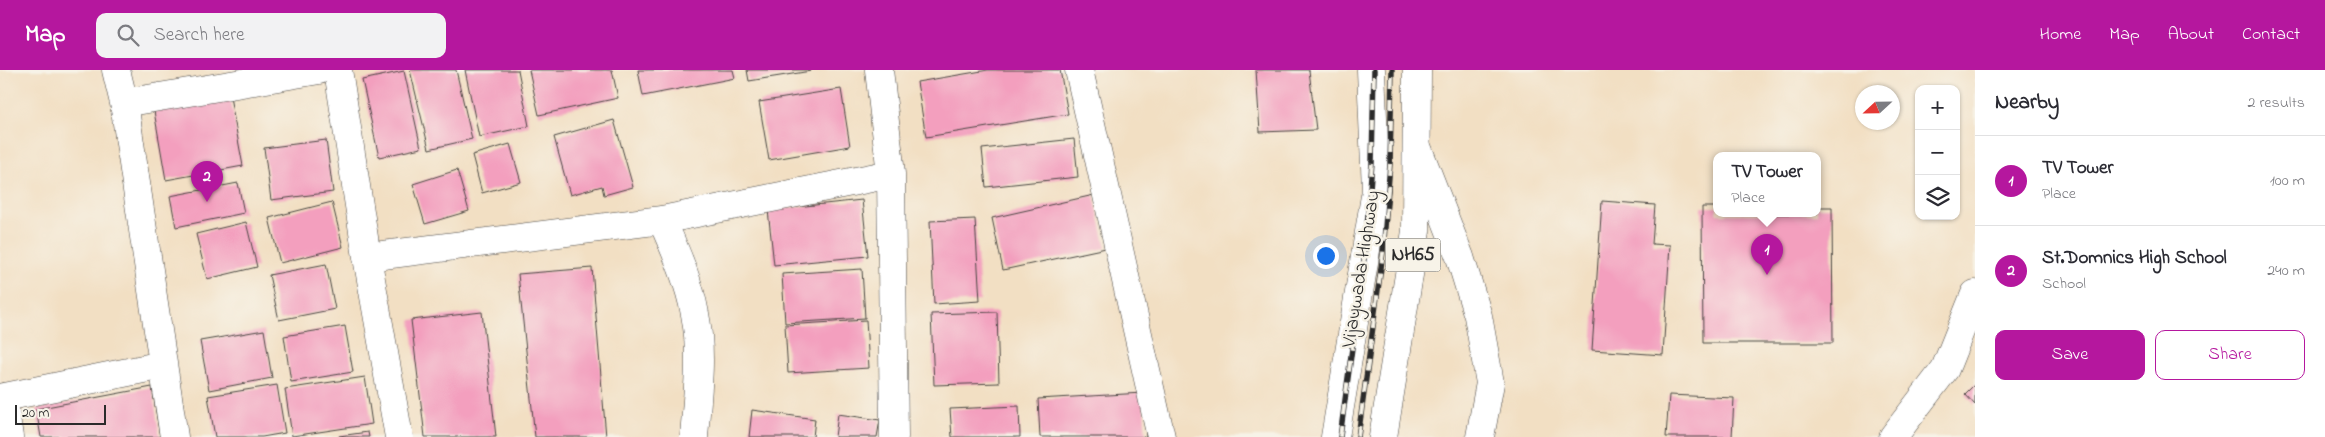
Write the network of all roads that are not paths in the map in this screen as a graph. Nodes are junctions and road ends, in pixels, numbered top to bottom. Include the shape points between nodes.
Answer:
1 (116, 70) edge
2 (319, 70) edge
3 (338, 70) edge
4 (879, 70) edge
5 (1079, 70) edge
6 (1371, 70) edge
7 (1417, 70) edge
8 (124, 103) junction
9 (1418, 149) junction
10 (891, 174) junction
11 (662, 220) junction
12 (367, 257) junction
13 (1975, 294) edge
14 (163, 365) junction
15 (1, 397) edge
16 (9, 437) edge
17 (174, 437) edge
18 (399, 437) edge
19 (694, 437) edge
20 (894, 437) edge
21 (1161, 437) edge
22 (1334, 437) edge
23 (1383, 437) edge
24 (1480, 437) edge
25 (1893, 437) edge

1 - 8 main road
2 - 8 main road
3 - 12 main road
4 - 10 main road
5 - 21 main road
6 - 22 main road, Vijaywada Highway / NH65 via 1376,190
7 - 9 main road, NH65
8 - 14 main road
9 - 23 main road, NH65 via 1416,231
9 - 24 main road via 1460,257 1478,316 1490,384
10 - 11 main road
10 - 20 main road
11 - 12 main road
11 - 19 main road via 682,269 695,314 698,353
12 - 18 main road
13 - 25 main road via 1945,369
14 - 15 main road
14 - 17 main road
15 - 16 main road

